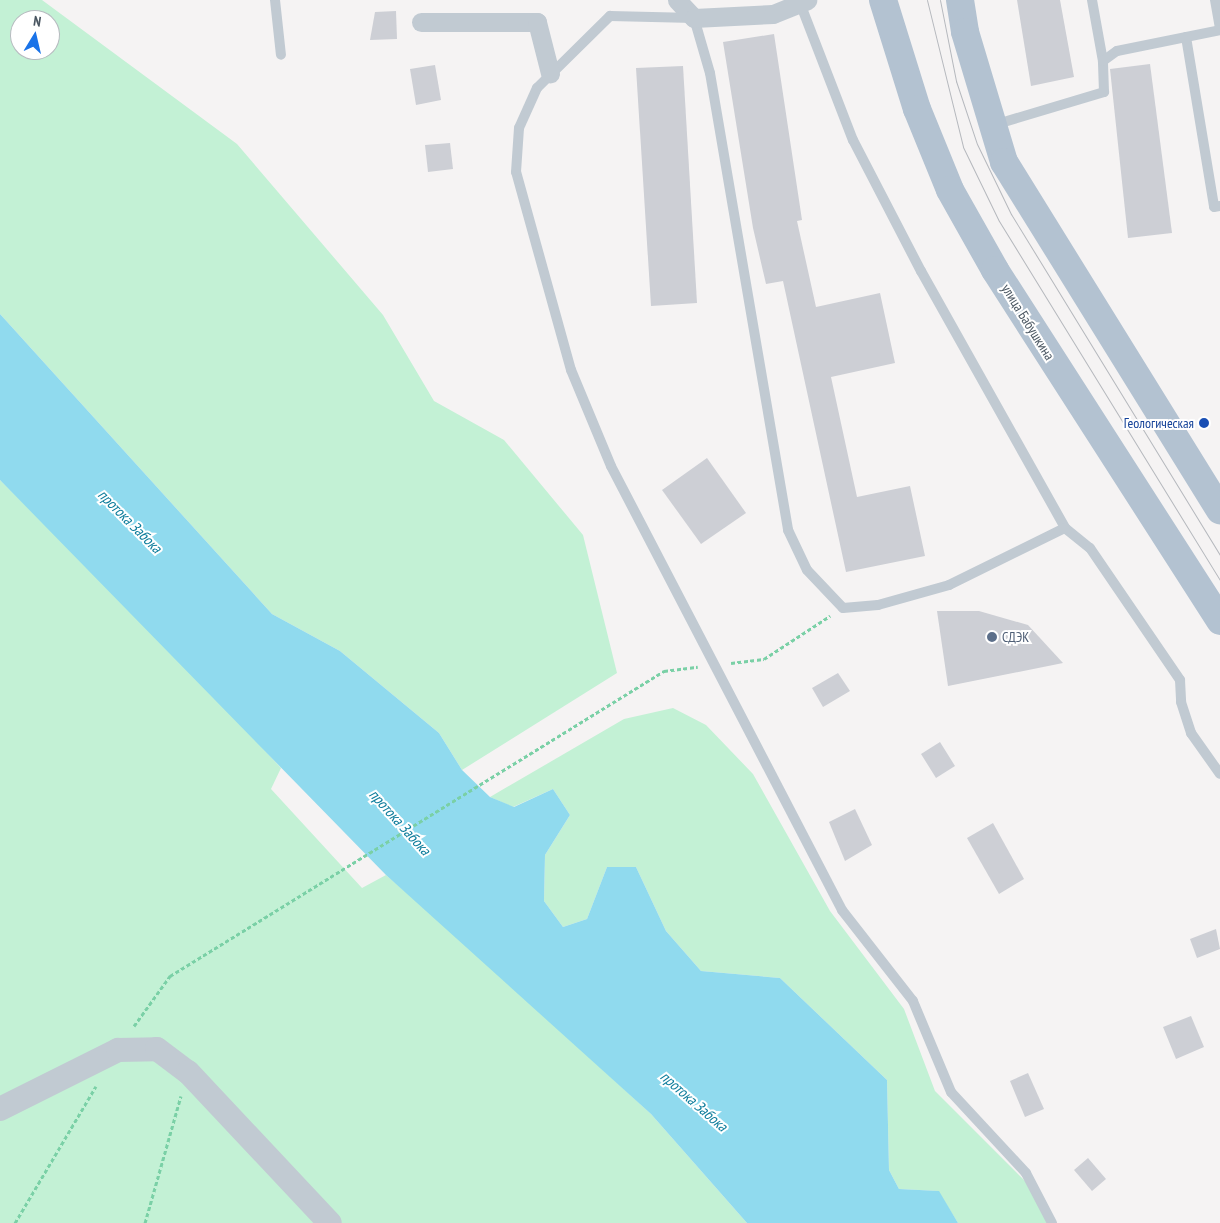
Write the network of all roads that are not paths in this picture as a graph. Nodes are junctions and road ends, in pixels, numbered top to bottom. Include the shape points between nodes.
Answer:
1 (274, 0) edge
2 (677, 0) edge
3 (883, 0) edge
4 (960, 0) edge
5 (1092, 0) edge
6 (1216, 0) edge
7 (803, 1) edge
8 (702, 12) edge
9 (421, 22) dead end
10 (1220, 28) edge
11 (1186, 37) junction
12 (281, 55) dead end
13 (1103, 61) junction
14 (550, 73) junction
15 (993, 125) junction
16 (1220, 206) edge
17 (1220, 510) edge
18 (1064, 528) junction
19 (1220, 621) edge
20 (1220, 774) edge
21 (0, 1109) edge
22 (330, 1223) edge
23 (1052, 1223) edge

1 - 12 lane
2 - 8 street
3 - 19 main road, улица Бабушкина via 917,109 950,190 995,270
4 - 15 main road
5 - 13 lane
6 - 10 lane
7 - 8 street via 774,14
7 - 18 lane via 853,140
8 - 14 lane via 610,16
8 - 18 lane via 788,530 807,570 843,608 878,605 948,585
9 - 14 street via 537,22
10 - 11 lane
11 - 13 lane via 1117,50
11 - 16 lane via 1214,207
13 - 15 lane via 1104,92
14 - 23 lane via 537,88 519,128 516,172 566,351 611,466 842,910 914,1001 951,1092 1026,1173
15 - 17 main road via 1004,162
18 - 20 lane via 1090,548 1180,680 1191,733
21 - 22 street via 118,1050 157,1049 188,1072

